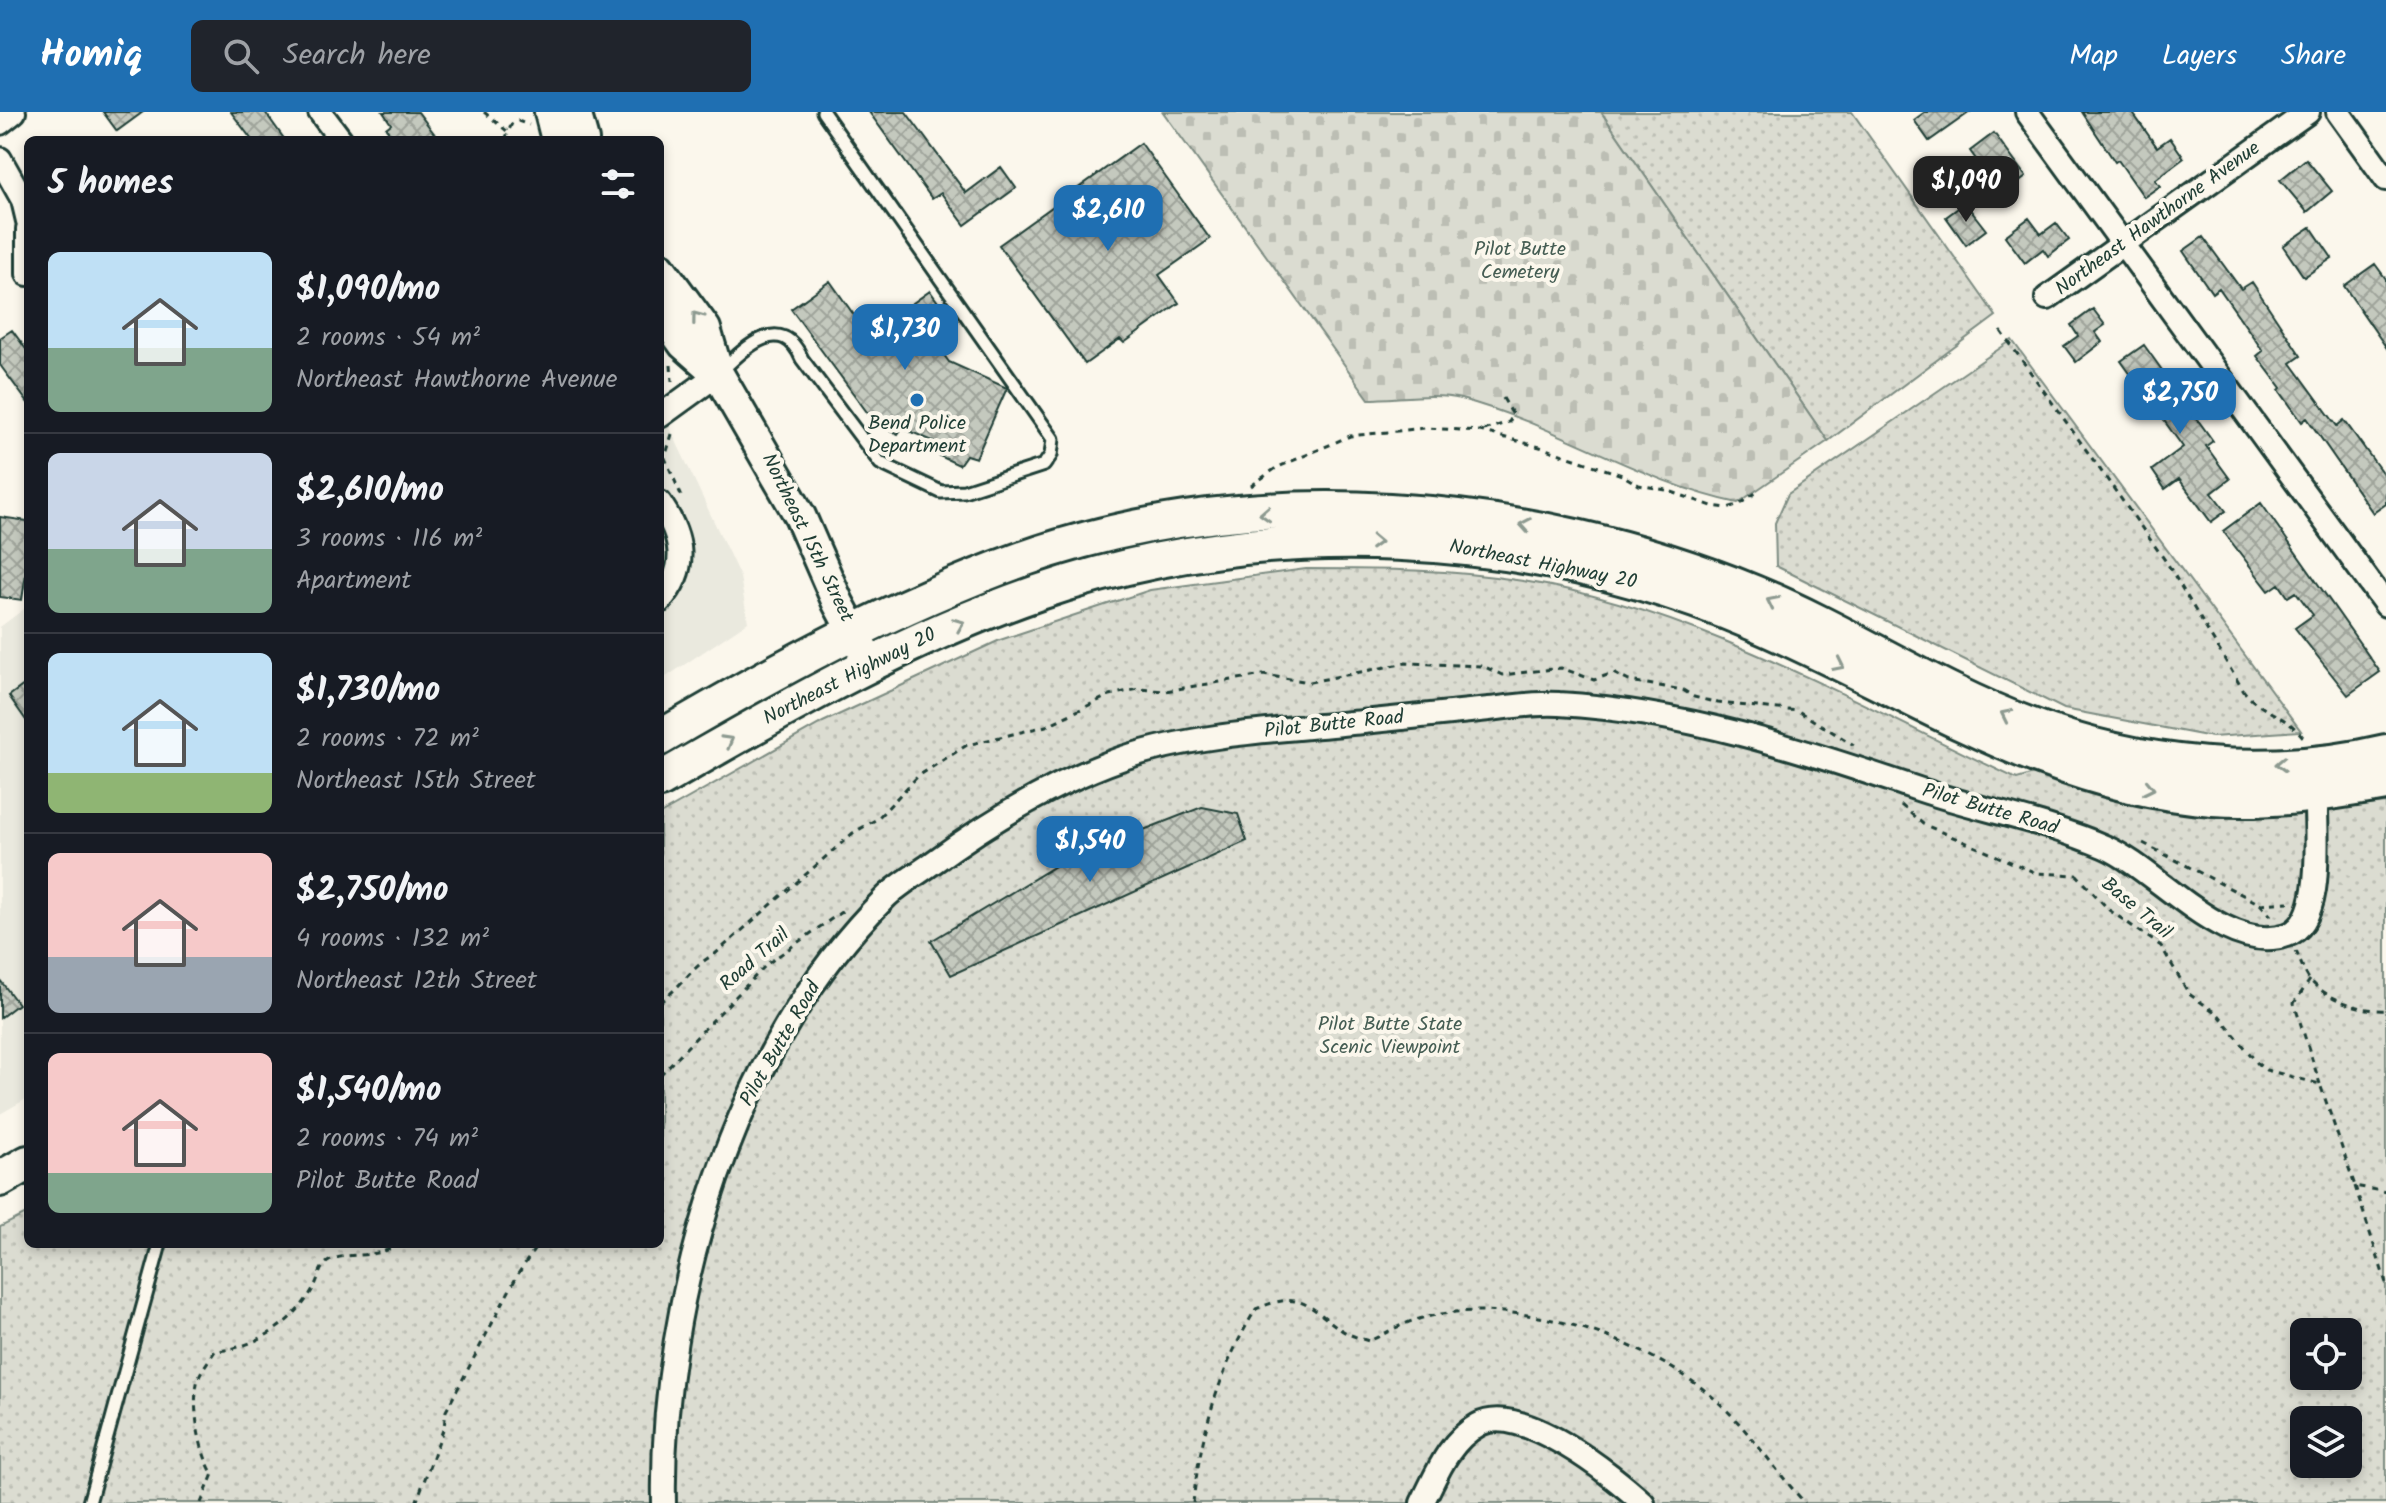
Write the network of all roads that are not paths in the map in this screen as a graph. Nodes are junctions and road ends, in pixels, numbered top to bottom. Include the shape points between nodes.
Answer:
1 (14, 112) edge
2 (320, 112) edge
3 (575, 112) edge
4 (823, 112) edge
5 (2027, 112) edge
6 (2308, 112) edge
7 (2338, 112) edge
8 (0, 123) edge
9 (338, 136) edge
10 (582, 136) edge
11 (0, 159) edge
12 (2386, 179) edge
13 (24, 204) edge
14 (2122, 245) junction
15 (664, 273) edge
16 (2047, 298) dead end
17 (664, 316) edge
18 (718, 374) junction
19 (664, 413) edge
20 (664, 509) edge
21 (664, 595) edge
22 (2386, 605) edge
23 (852, 630) junction
24 (870, 663) junction
25 (664, 736) edge
26 (2386, 752) edge
27 (2386, 765) edge
28 (664, 778) edge
29 (2386, 783) edge
30 (2316, 797) junction
31 (24, 1165) edge
32 (0, 1179) edge
33 (159, 1248) edge
34 (89, 1503) edge
35 (664, 1503) edge
36 (1422, 1503) edge
37 (1643, 1503) edge

1 - 8 street
2 - 9 street
3 - 10 main road
4 - 18 lane via 1053,439 1051,455 1044,465 964,491 941,492 874,458 796,345 783,336 768,336 742,350
5 - 14 street
6 - 14 street, Northeast Hawthorne Avenue
7 - 12 street
11 - 13 street
14 - 16 street, Northeast Hawthorne Avenue
14 - 22 street
18 -> 15 main road, Northeast 15th Street via 705,329
17 - 18 main road, Northeast 15th Street via 684,344
18 - 19 street
18 - 23 main road, Northeast 15th Street via 800,516
20 - 21 street via 676,527 681,553 678,575
23 - 24 main road, Northeast 15th Street
23 - 25 main road, Northeast Highway 20
26 -> 23 main road, Northeast Highway 20 via 2327,762 2217,765 2079,743 2022,723 1755,594 1618,546 1522,524 1432,514 1320,511 1209,517 1117,534 1023,559
28 -> 24 main road, Northeast Highway 20
24 -> 30 main road, Northeast Highway 20 via 1035,593 1117,568 1201,552 1371,542 1473,548 1609,573 1690,598 1756,624 1986,737 2088,773 2211,798
27 - 30 main road via 2322,777
29 - 30 main road, Northeast Highway 20
30 - 35 street, Pilot Butte Road via 2314,901 2305,922 2288,935 2255,937 2222,927 2129,859 2057,829 1759,737 1627,710 1551,703 1228,735 1125,757 1035,795 887,896 828,964 739,1117 704,1219 680,1319 663,1440
31 - 32 main road
33 - 34 lane
36 - 37 street via 1441,1461 1459,1440 1480,1423 1507,1419 1536,1429 1585,1459

